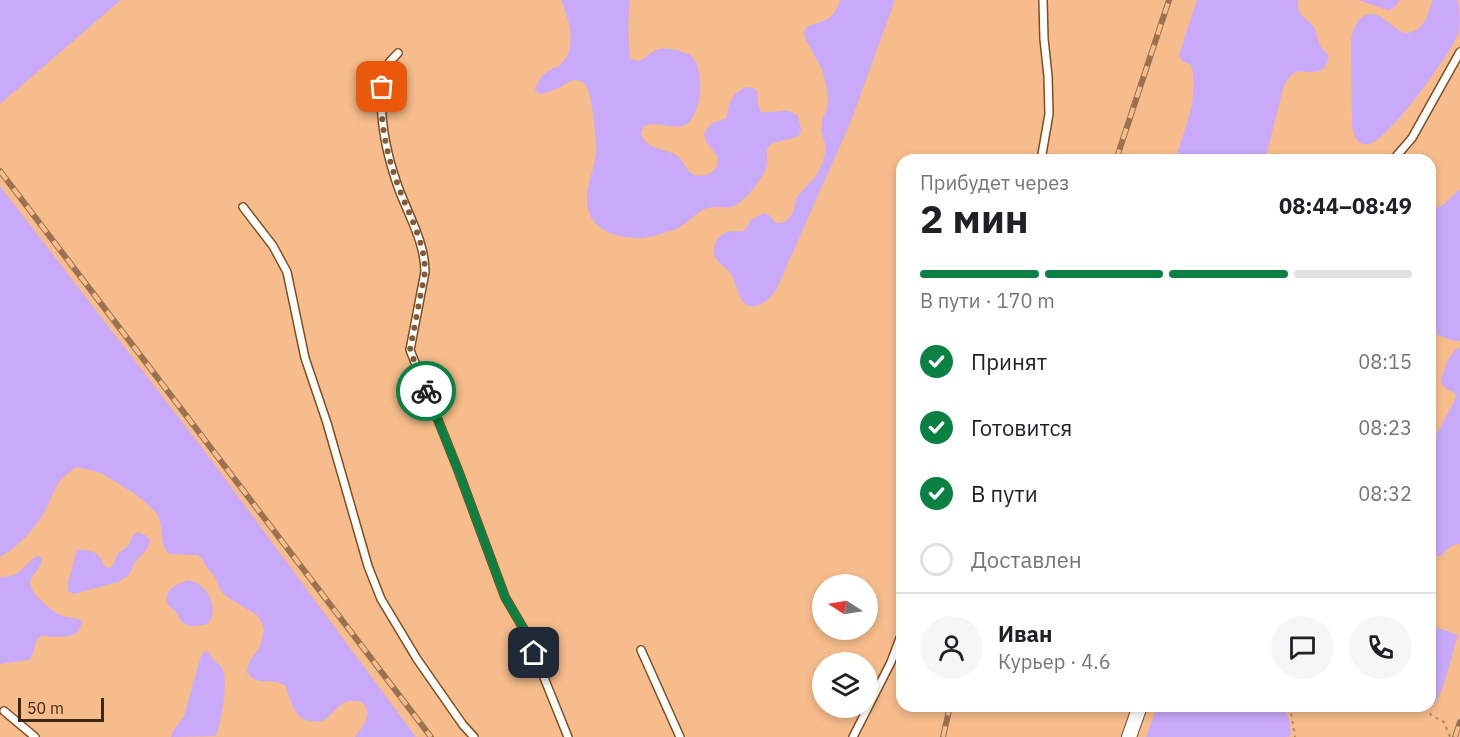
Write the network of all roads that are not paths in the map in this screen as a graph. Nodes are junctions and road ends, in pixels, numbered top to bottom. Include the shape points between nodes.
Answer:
1 (1043, 0) edge
2 (1460, 52) edge
3 (398, 53) dead end
4 (1042, 154) edge
5 (1398, 154) edge
6 (243, 207) dead end
7 (896, 649) edge
8 (641, 650) dead end
9 (4, 711) dead end
10 (1138, 712) edge
11 (35, 737) edge
12 (474, 737) edge
13 (568, 737) edge
14 (680, 737) edge
15 (853, 737) edge
16 (1129, 737) edge

1 - 4 lane via 1049,114
2 - 5 lane via 1412,138
3 - 13 lane via 383,73 381,102 385,140 397,184 425,259 410,350 505,597 526,633
6 - 12 lane via 287,272 305,358 381,599 417,659
7 - 15 lane
8 - 14 lane
9 - 11 lane
10 - 16 street

